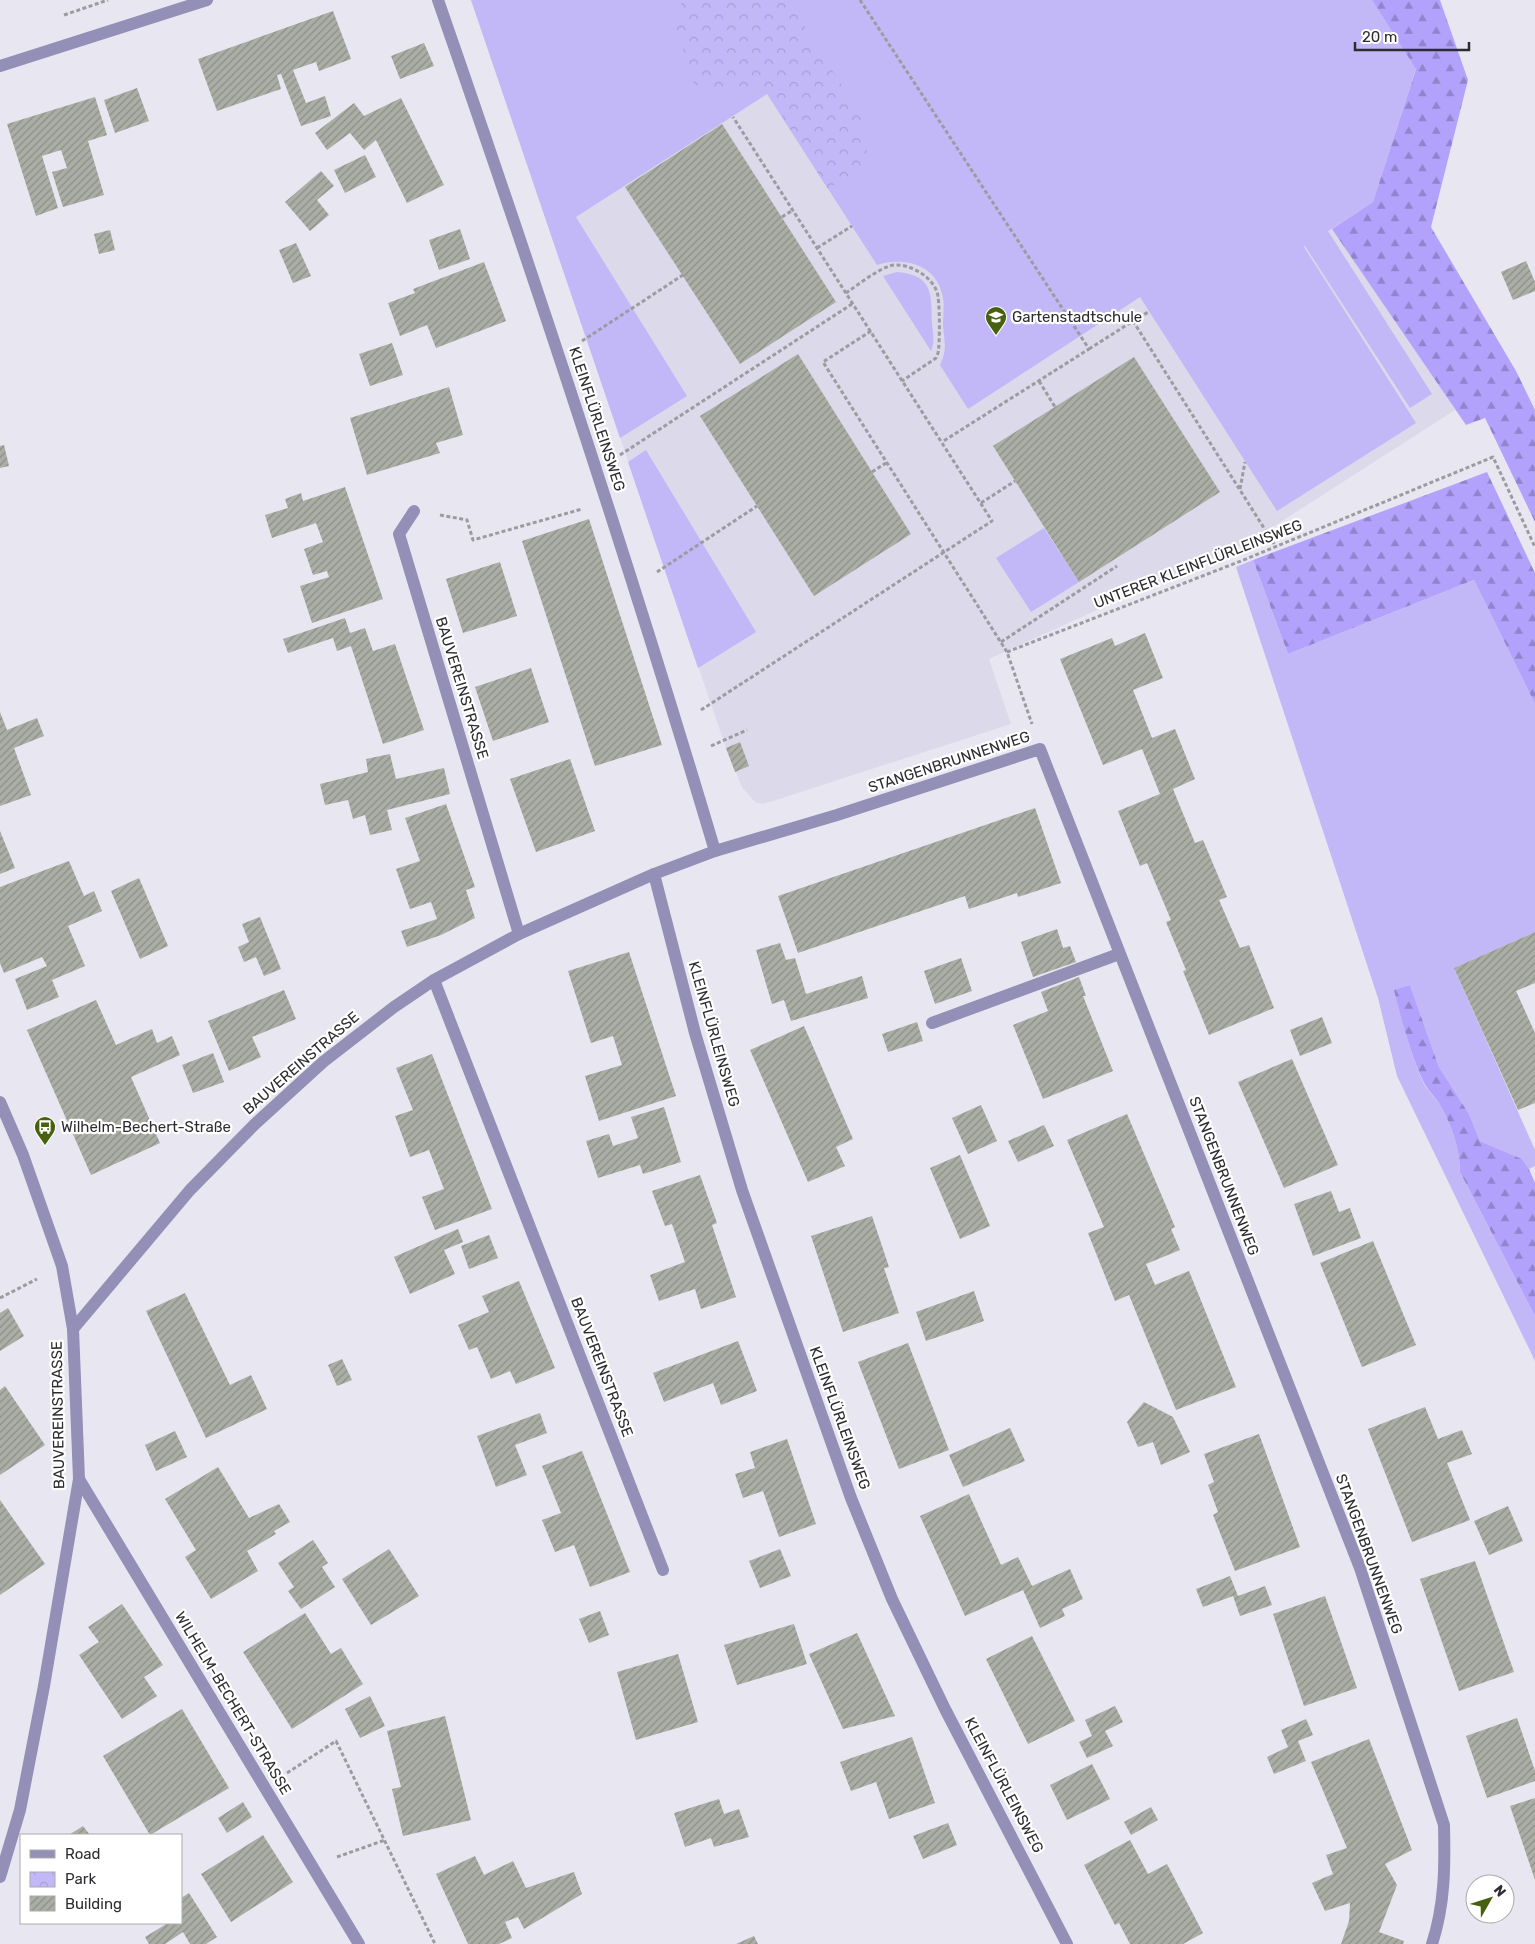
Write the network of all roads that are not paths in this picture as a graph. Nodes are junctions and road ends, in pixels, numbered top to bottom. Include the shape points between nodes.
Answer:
1 (207, 0) edge
2 (438, 0) edge
3 (0, 66) edge
4 (414, 511) dead end
5 (715, 851) junction
6 (654, 874) junction
7 (519, 934) junction
8 (1119, 954) junction
9 (434, 980) junction
10 (932, 1023) dead end
11 (0, 1102) edge
12 (73, 1329) junction
13 (79, 1479) junction
14 (663, 1570) dead end
15 (0, 1877) edge
16 (359, 1944) edge
17 (1067, 1944) edge
18 (1432, 1944) edge

1 - 3 street
2 - 5 street, KLEINFLÜRLEINSWEG via 607,502
4 - 7 street, BAUVEREINSTRASSE via 399,534
5 - 6 street, BAUVEREINSTRASSE
5 - 8 street, STANGENBRUNNENWEG via 1040,749
6 - 7 street, BAUVEREINSTRASSE
6 - 17 street, KLEINFLÜRLEINSWEG via 695,1033 742,1190 851,1498 892,1599 945,1709
7 - 9 street, BAUVEREINSTRASSE
8 - 10 street
8 - 18 street, STANGENBRUNNENWEG via 1360,1568 1444,1824 1443,1906
9 - 12 street, BAUVEREINSTRASSE via 323,1062 255,1124 190,1190
9 - 14 street, BAUVEREINSTRASSE
11 - 12 street via 23,1155 62,1266
12 - 13 street, BAUVEREINSTRASSE
13 - 15 street, BAUVEREINSTRASSE via 20,1810
13 - 16 street, WILHELM-BECHERT-STRASSE

